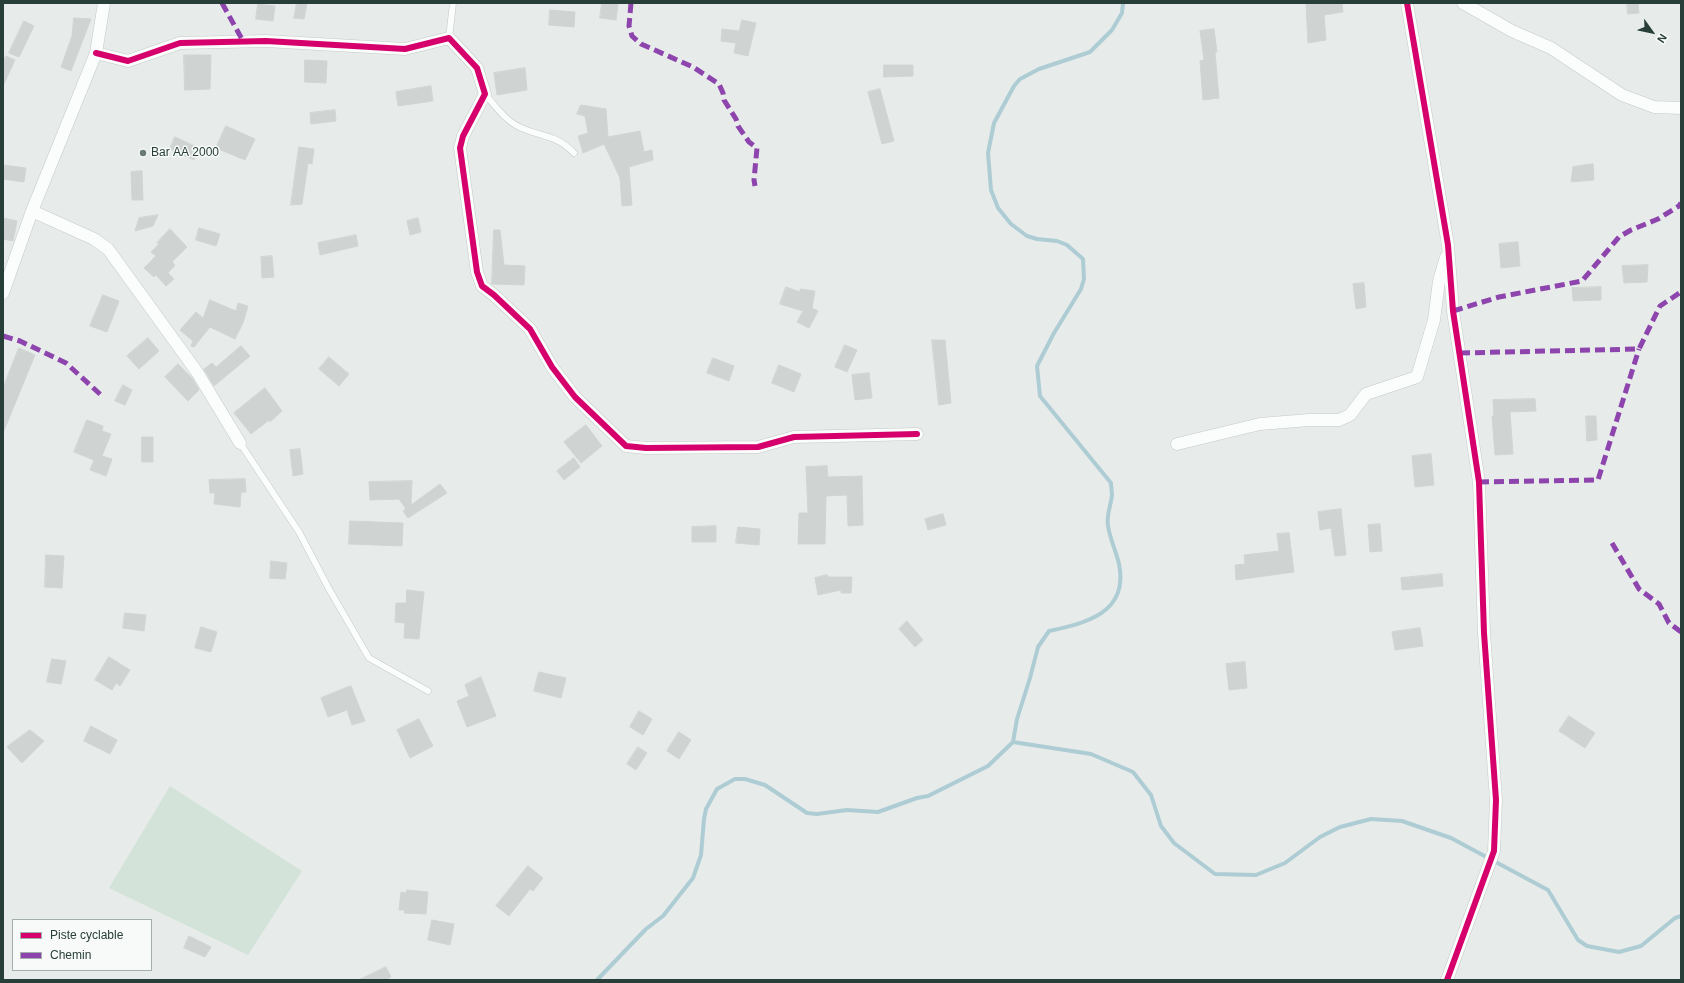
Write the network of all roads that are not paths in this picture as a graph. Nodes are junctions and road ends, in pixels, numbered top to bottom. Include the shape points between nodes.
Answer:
1 (104, 3) edge
2 (453, 3) edge
3 (1407, 3) edge
4 (1463, 3) edge
5 (449, 38) junction
6 (96, 53) junction
7 (485, 94) junction
8 (1681, 108) edge
9 (574, 153) dead end
10 (32, 211) junction
11 (1448, 248) junction
12 (3, 294) edge
13 (917, 434) dead end
14 (240, 443) joint
15 (1177, 444) dead end
16 (428, 690) dead end
17 (1447, 980) edge

1 - 6 street
2 - 5 lane
3 - 11 street
4 - 8 street via 1512,31 1550,48 1622,95 1654,107
5 - 6 street via 405,49 266,41 180,43 128,61
5 - 7 street via 477,68
6 - 10 street
7 - 9 lane via 502,115 518,126 566,144
7 - 13 street via 463,136 460,148 476,272 482,286 530,329 552,367 575,397 626,446 758,447 794,437
10 - 12 street
10 - 14 street via 94,239 108,249 197,372
11 - 15 street via 1439,281 1434,320 1417,377 1366,394 1350,415 1339,420 1260,424
11 - 17 street via 1453,311 1479,482 1484,632 1496,800 1494,851
14 - 16 lane via 299,532 369,658

